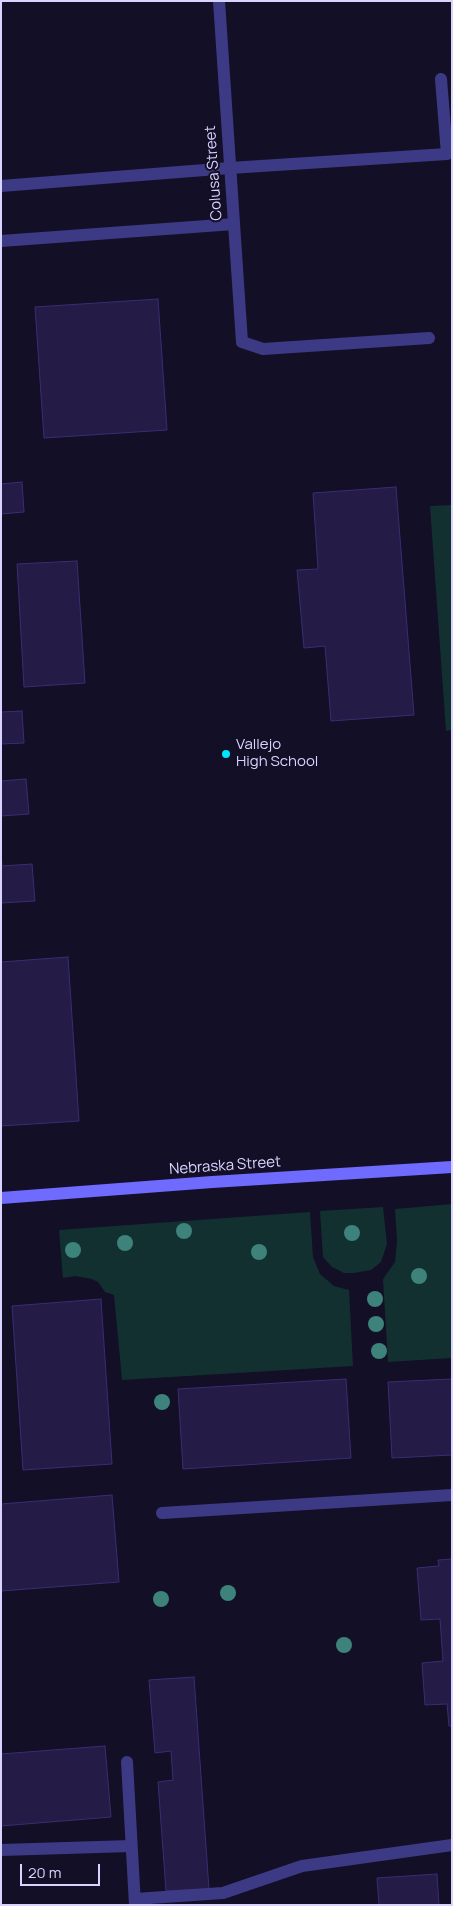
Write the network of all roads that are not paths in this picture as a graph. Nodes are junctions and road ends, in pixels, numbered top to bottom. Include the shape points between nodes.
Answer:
1 (219, 1) edge
2 (441, 79) dead end
3 (230, 168) junction
4 (1, 186) edge
5 (234, 224) junction
6 (1, 240) edge
7 (429, 338) dead end
8 (452, 1167) edge
9 (1, 1198) edge
10 (452, 1495) edge
11 (162, 1513) dead end
12 (127, 1762) dead end
13 (131, 1846) junction
14 (452, 1846) edge
15 (1, 1850) edge
16 (135, 1902) edge

1 - 3 street, Colusa Street
2 - 3 street via 447,154
3 - 4 street
3 - 5 street, Colusa Street
5 - 6 street
5 - 7 street, Colusa Street via 242,342 263,349
8 - 9 street, Nebraska Street
10 - 11 street
12 - 13 street
13 - 15 street
13 - 16 street
14 - 16 street via 302,1866 223,1893

